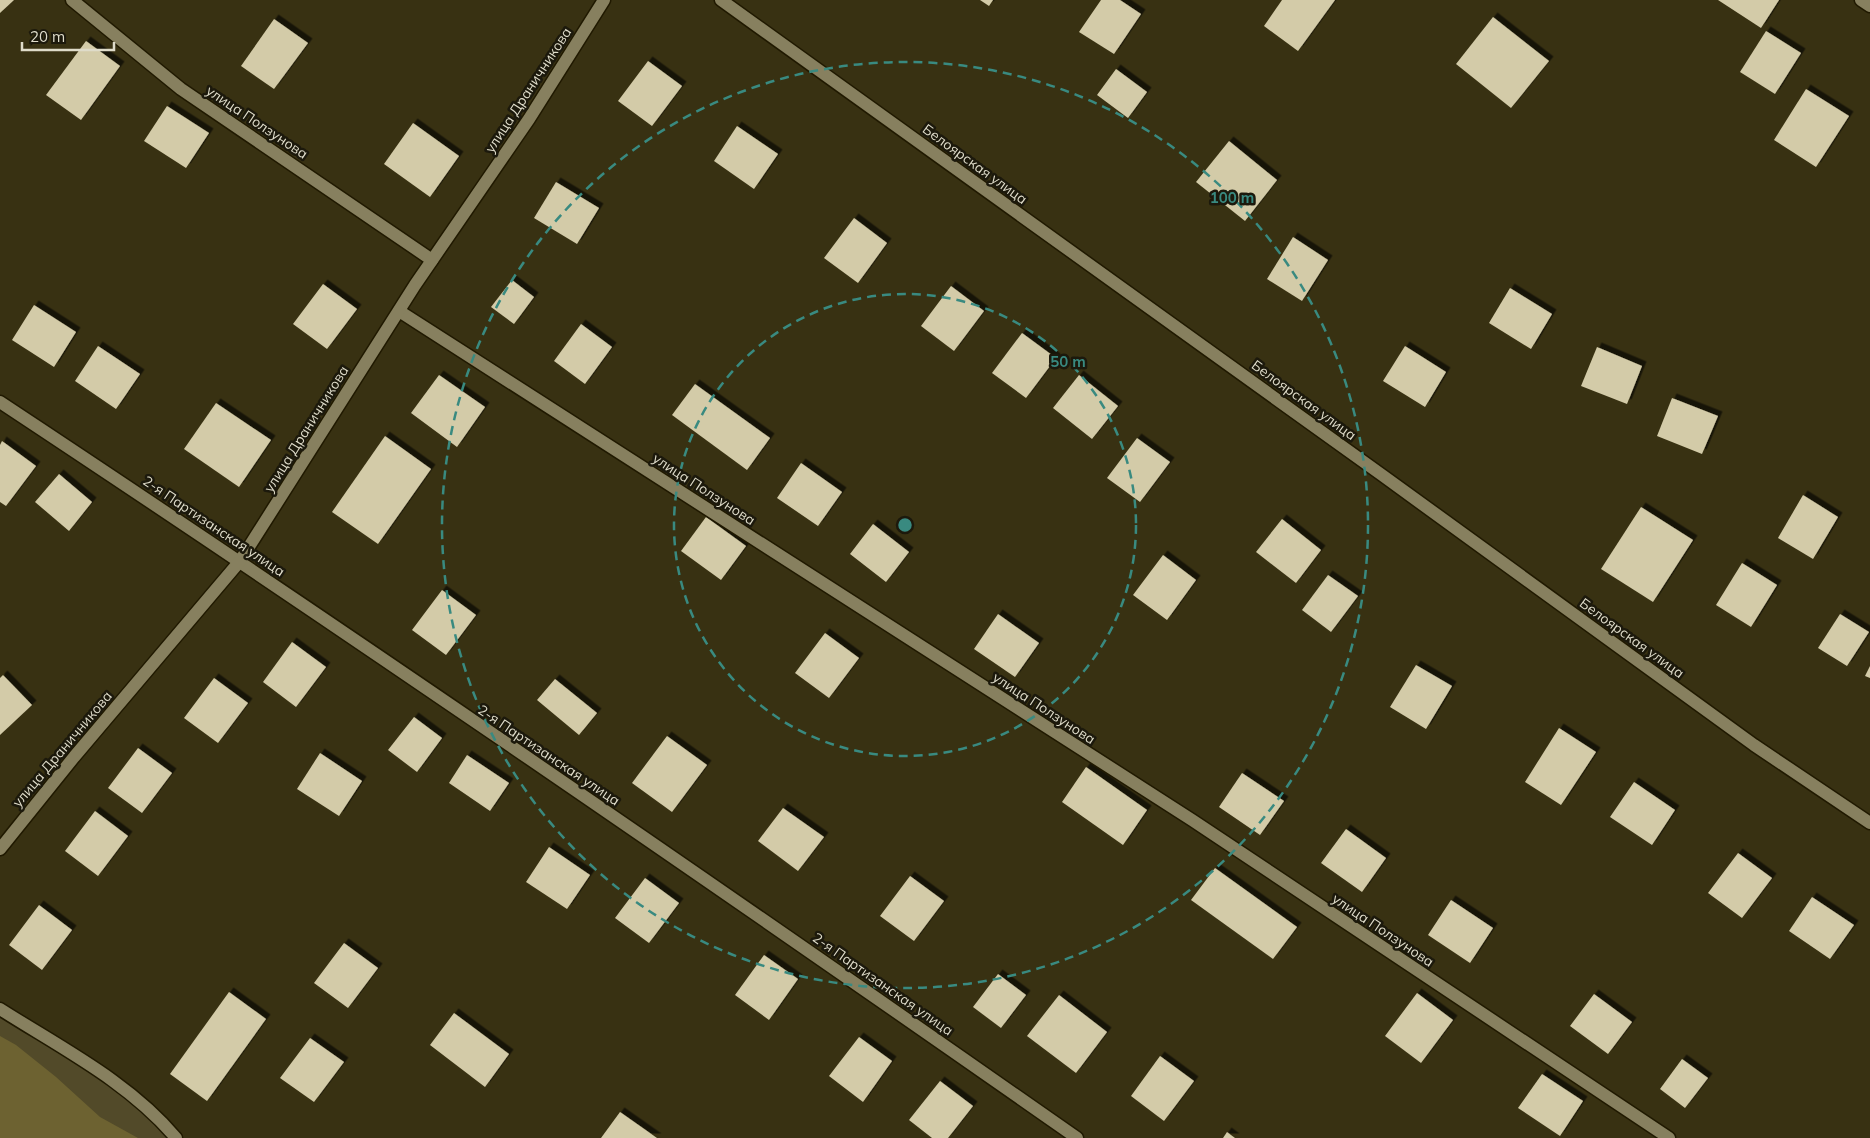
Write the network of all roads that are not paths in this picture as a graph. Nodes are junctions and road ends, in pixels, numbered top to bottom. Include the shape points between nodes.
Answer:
1 (72, 0) edge
2 (604, 0) edge
3 (721, 0) edge
4 (1861, 0) edge
5 (1870, 6) edge
6 (432, 260) junction
7 (399, 311) junction
8 (0, 402) edge
9 (240, 561) junction
10 (1870, 823) edge
11 (0, 849) edge
12 (0, 1009) edge
13 (176, 1138) edge
14 (1077, 1138) edge
15 (1669, 1138) edge

1 - 6 street, улица Ползунова via 181,89
2 - 6 street, улица Драничникова via 530,119
3 - 10 street, Белоярская улица via 1754,745
4 - 5 street
6 - 7 street, улица Драничникова
7 - 9 street, улица Драничникова
7 - 15 street, улица Ползунова via 1192,820
8 - 9 street, 2-я Партизанская улица
9 - 11 street, улица Драничникова via 74,756
9 - 14 street, 2-я Партизанская улица
12 - 13 street via 105,1075 159,1118

